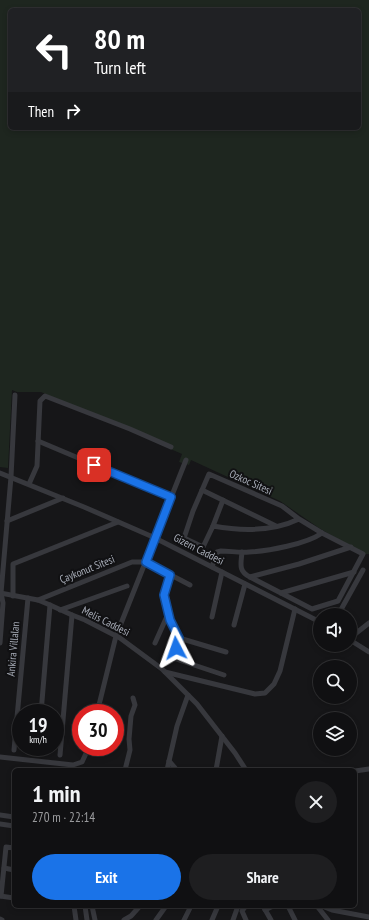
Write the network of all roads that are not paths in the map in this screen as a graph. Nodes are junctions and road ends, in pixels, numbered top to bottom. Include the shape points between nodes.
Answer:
1 (15, 395) dead end
2 (38, 441) junction
3 (171, 447) dead end
4 (186, 460) dead end
5 (0, 473) edge
6 (11, 476) junction
7 (29, 484) junction
8 (202, 490) junction
9 (171, 497) junction
10 (63, 498) junction
11 (223, 500) junction
12 (298, 519) junction
13 (7, 521) junction
14 (118, 522) junction
15 (213, 526) junction
16 (276, 526) junction
17 (322, 533) junction
18 (155, 538) junction
19 (351, 547) junction
20 (242, 552) junction
21 (146, 562) junction
22 (212, 567) junction
23 (363, 570) dead end
24 (222, 572) junction
25 (354, 572) junction
26 (170, 575) junction
27 (250, 577) junction
28 (190, 584) dead end
29 (245, 584) junction
30 (127, 586) dead end
31 (1, 593) edge
32 (281, 593) junction
33 (14, 596) junction
34 (28, 598) junction
35 (38, 600) junction
36 (50, 604) junction
37 (342, 608) edge
38 (295, 609) junction
39 (60, 610) junction
40 (168, 614) junction
41 (72, 615) junction
42 (212, 617) dead end
43 (313, 618) edge
44 (369, 622) edge
45 (234, 625) dead end
46 (357, 633) edge
47 (116, 636) junction
48 (179, 638) junction
49 (155, 643) dead end
50 (0, 644) edge
51 (357, 644) edge
52 (226, 652) dead end
53 (369, 652) edge
54 (164, 672) junction
55 (224, 675) dead end
56 (188, 695) junction
57 (133, 698) dead end
58 (18, 704) edge
59 (42, 704) edge
60 (99, 704) edge
61 (64, 708) edge
62 (222, 736) junction
63 (85, 756) edge
64 (0, 757) edge
65 (169, 761) junction
66 (126, 768) edge
67 (167, 768) edge
68 (175, 768) edge
69 (216, 768) edge
70 (245, 768) edge
71 (369, 769) edge
72 (357, 771) edge
73 (0, 815) edge
74 (12, 817) edge
75 (0, 824) edge
76 (12, 826) edge
77 (12, 848) edge
78 (4, 868) junction
79 (12, 870) edge
80 (1, 896) edge
81 (12, 898) edge
82 (74, 908) edge
83 (85, 908) edge
84 (92, 908) edge
85 (138, 908) edge
86 (165, 908) edge
87 (190, 908) edge
88 (217, 908) edge
89 (237, 908) edge
90 (244, 908) edge
91 (264, 908) edge
92 (289, 908) edge
93 (319, 908) edge
94 (327, 908) edge
95 (369, 918) edge
96 (76, 920) edge
97 (87, 920) edge
98 (94, 920) edge
99 (124, 920) edge
100 (156, 920) edge
101 (184, 920) edge
102 (212, 920) edge
103 (233, 920) edge
104 (246, 920) edge
105 (271, 920) edge
106 (295, 920) edge
107 (328, 920) edge

1 - 6 street
2 - 3 street via 40,401 45,396
2 - 7 street via 37,466
2 - 9 street
4 - 9 street
5 - 6 street, Gizem Caddesi
6 - 7 street, Gizem Caddesi
6 - 13 street
7 - 10 street, Gizem Caddesi
8 - 11 street
8 - 12 street, Ozkoc Sitesi via 209,474 282,506
8 - 15 street, Ozkoc Sitesi via 184,538 203,547
9 - 18 street
10 - 13 street
10 - 14 street, Gizem Caddesi
11 - 15 street
11 - 16 street
12 - 16 street
12 - 17 street, Ozkoc Sitesi
13 - 31 street
14 - 18 street, Gizem Caddesi
14 - 33 street via 13,564
15 - 16 street via 244,530
17 - 19 street, Ozkoc Sitesi
17 - 20 street via 308,540 277,548
18 - 21 street
18 - 22 street, Gizem Caddesi
19 - 25 street, Ozkoc Sitesi via 363,554
19 - 27 street
20 - 22 street via 221,550
20 - 27 street via 242,570
21 - 26 street
21 - 35 street, Çaykonut Sitesi via 132,562
21 - 47 street
22 - 24 street, Gizem Caddesi
23 - 37 street
24 - 29 street, Gizem Caddesi
24 - 42 street
25 - 32 street
25 - 32 street, Ozkoc Sitesi via 338,601 312,609
26 - 28 street
26 - 40 street via 164,595
27 - 32 street, Ozkoc Sitesi
29 - 38 street, Gizem Caddesi
29 - 45 street
30 - 39 street
31 - 33 street, Melis Caddesi
31 - 50 street via 3,603
33 - 34 street, Melis Caddesi
34 - 35 street, Melis Caddesi
34 - 58 street, Ankira Villalan
35 - 36 street, Melis Caddesi
36 - 39 street, Melis Caddesi
36 - 59 street
38 - 43 street, Gizem Caddesi
38 - 54 street via 280,671 274,684 265,692 255,694
39 - 41 street, Melis Caddesi
40 - 48 street
40 - 49 street
41 - 47 street, Melis Caddesi
41 - 61 street
44 - 46 street
47 - 54 street, Melis Caddesi
47 - 60 street
48 - 52 street
48 - 55 street via 173,658
51 - 53 street
54 - 56 street, Melis Caddesi
56 - 62 street, Melis Caddesi
56 - 65 street
57 - 66 street via 135,705 131,716 130,750
62 - 69 street
62 - 70 street, Melis Caddesi
63 - 64 street via 82,762 73,764
65 - 67 street
65 - 68 street
71 - 72 street
73 - 74 street
75 - 76 street
77 - 78 street via 6,847
78 - 79 street
78 - 80 street
80 - 81 street
82 - 96 street
83 - 97 street
84 - 98 street
85 - 99 street
86 - 100 street
87 - 101 street
88 - 102 street
89 - 103 street
90 - 104 street via 242,911
91 - 105 street
92 - 106 street
93 - 107 street
94 - 95 street

